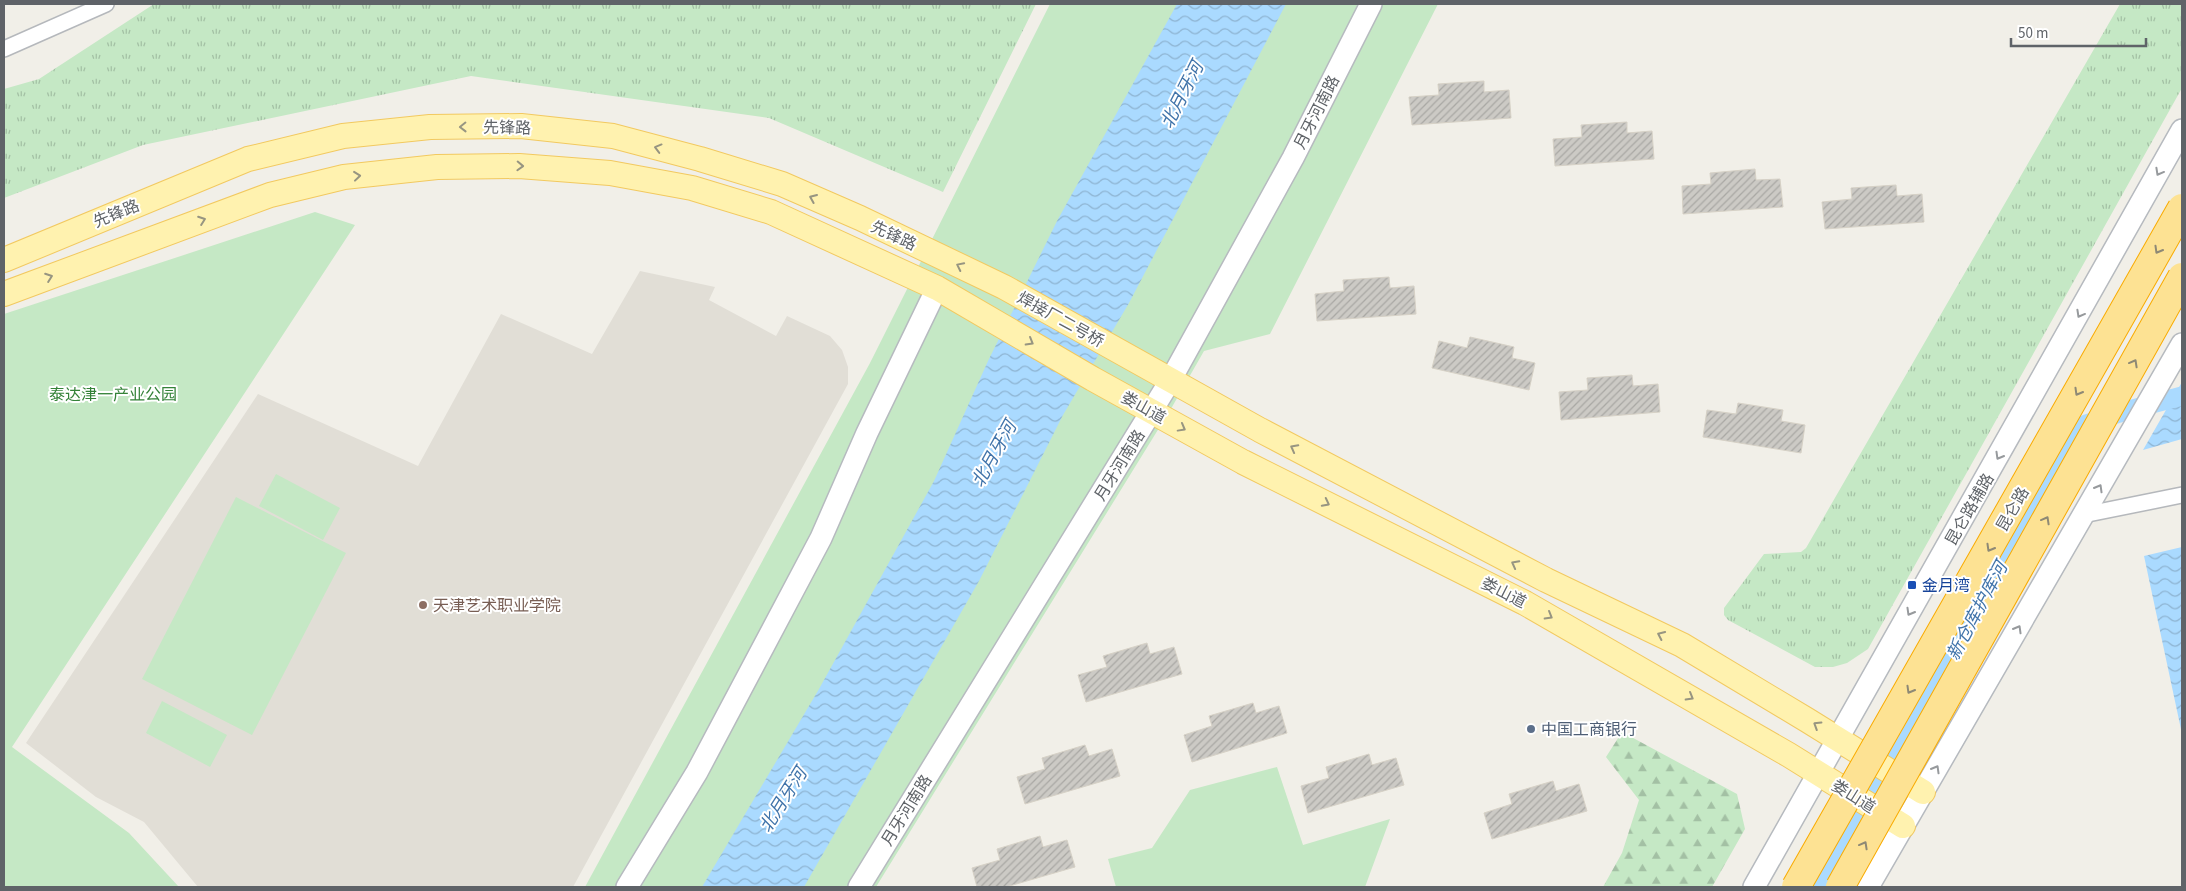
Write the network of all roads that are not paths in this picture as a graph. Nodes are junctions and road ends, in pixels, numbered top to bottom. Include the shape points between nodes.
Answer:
1 (106, 4) edge
2 (1371, 4) edge
3 (4, 50) edge
4 (2182, 130) edge
5 (2182, 208) edge
6 (4, 260) edge
7 (2182, 277) edge
8 (1004, 287) joint
9 (937, 288) junction
10 (4, 294) edge
11 (1118, 351) joint
12 (2177, 352) edge
13 (1093, 379) joint
14 (1170, 380) junction
15 (1152, 411) junction
16 (2182, 496) edge
17 (2083, 515) junction
18 (1837, 738) junction
19 (1818, 773) junction
20 (1923, 792) junction
21 (1903, 826) junction
22 (627, 887) edge
23 (859, 887) edge
24 (1754, 887) edge
25 (1796, 887) edge
26 (1840, 887) edge
27 (1868, 887) edge

1 - 3 street
2 - 14 street, 月牙河南路 via 1293,158
4 -> 18 street, 昆仑路辅路
5 -> 25 highway, 昆仑路, bridge
8 -> 6 main road, 先锋路 via 782,184 613,136 520,126 430,127 343,136 248,159
26 -> 7 highway, bridge
8 - 11 main road, 焊接厂二号桥
10 -> 9 main road, 先锋路 via 270,195 344,177 437,167 519,166 610,173 692,188 771,212
9 -> 13 main road, 先锋路
9 - 22 street via 816,546 697,772
11 - 14 main road, 娄山道
17 -> 12 street
13 - 15 main road, 娄山道
14 - 15 street, 月牙河南路
18 -> 14 main road, 娄山道 via 1682,644 1537,576
15 -> 19 main road, 娄山道 via 1243,462 1525,602
15 - 23 street, 月牙河南路
16 - 17 street
20 -> 17 street
18 - 19 street, 昆仑路辅路
18 - 20 main road, 娄山道, bridge
19 - 21 main road, 娄山道, bridge
19 - 24 street, 昆仑路辅路
20 - 21 street
21 - 27 street

